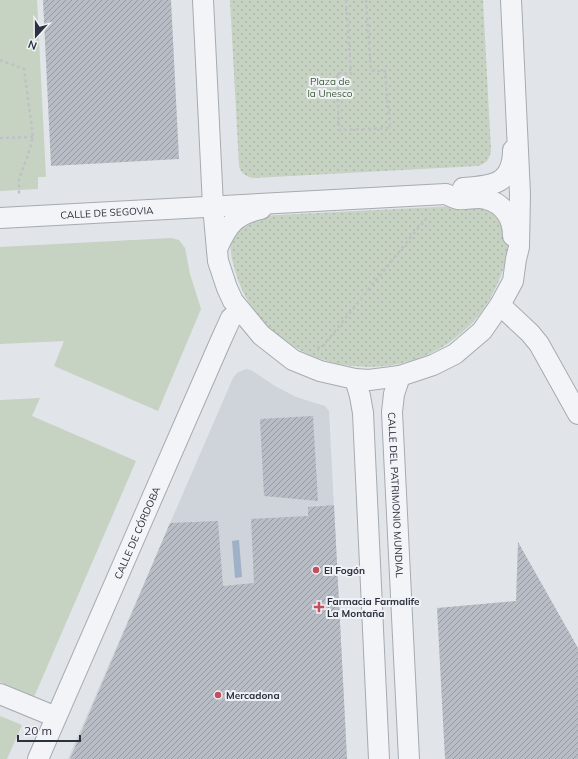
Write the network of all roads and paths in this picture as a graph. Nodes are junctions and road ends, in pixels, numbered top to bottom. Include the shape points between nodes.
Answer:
1 (203, 0) edge
2 (346, 0) edge
3 (366, 0) edge
4 (511, 0) edge
5 (0, 60) edge
6 (517, 120) junction
7 (33, 137) junction
8 (0, 138) edge
9 (19, 194) dead end
10 (442, 194) junction
11 (295, 202) junction
12 (213, 206) junction
13 (0, 218) edge
14 (217, 250) junction
15 (516, 259) junction
16 (500, 305) junction
17 (241, 312) junction
18 (300, 363) junction
19 (400, 376) junction
20 (355, 379) junction
21 (578, 414) edge
22 (0, 694) edge
23 (56, 717) junction
24 (38, 759) edge
25 (379, 759) edge
26 (410, 759) edge

1 - 12 street
2 - 3 path via 351,74 337,73 339,130 390,128 386,71 371,71
4 - 6 street
5 - 7 path via 24,69
6 - 10 street via 513,130 511,168 505,176 493,184 455,189
6 - 15 street via 520,194 519,247
7 - 8 path
7 - 9 path via 19,179
10 - 11 street
10 - 15 street via 457,199 485,198 506,211 514,234 512,251
10 - 18 path via 437,207 322,346 305,353
11 - 12 street
11 - 14 street via 288,207 262,208 240,216 224,234
12 - 13 street, CALLE DE SEGOVIA
12 - 14 street
14 - 17 street via 227,288
15 - 16 street via 513,281
16 - 19 street via 482,331 455,354 433,365
16 - 21 street via 539,344
17 - 18 street via 261,335
17 - 23 street, CALLE DE CÓRDOBA via 231,318 220,340
18 - 20 street via 320,371
19 - 20 street
19 - 26 street, CALLE DEL PATRIMONIO MUNDIAL via 392,412
20 - 25 street via 363,413
22 - 23 street
23 - 24 street, CALLE DE CÓRDOBA

